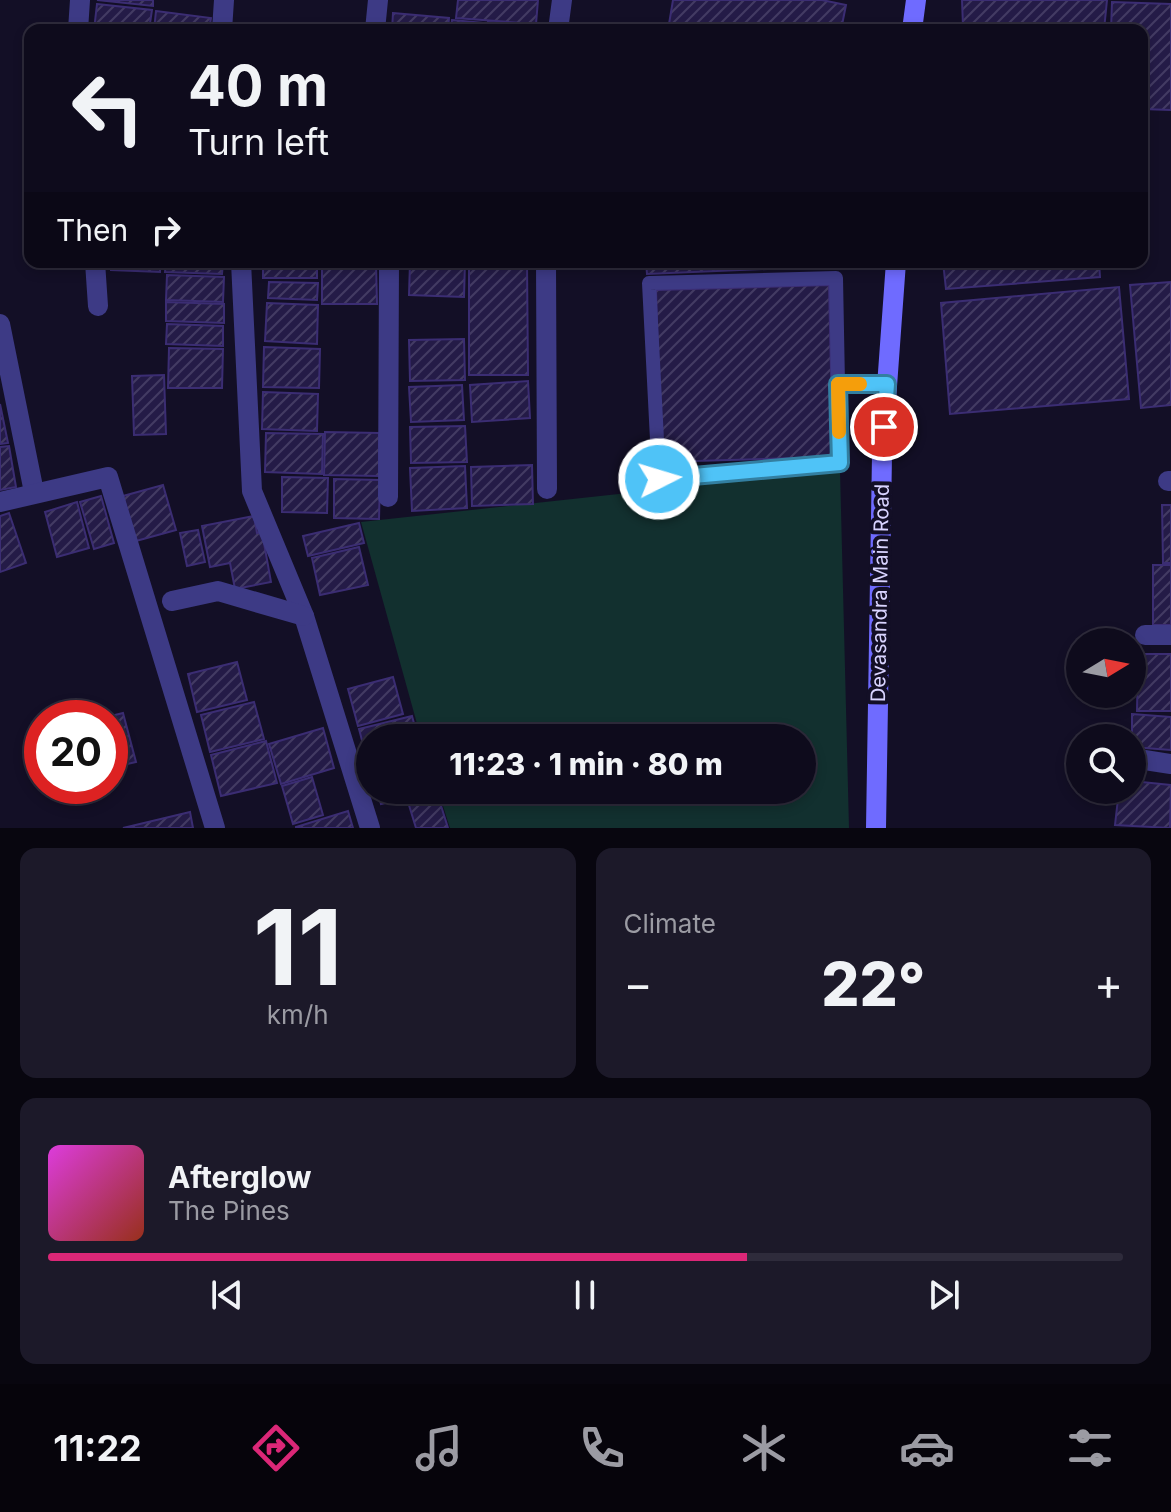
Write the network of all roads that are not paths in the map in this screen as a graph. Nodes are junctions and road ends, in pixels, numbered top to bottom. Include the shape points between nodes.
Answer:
1 (80, 0) edge
2 (224, 0) edge
3 (378, 0) edge
4 (562, 0) edge
5 (916, 0) edge
6 (78, 24) edge
7 (222, 24) edge
8 (376, 24) edge
9 (559, 24) edge
10 (913, 24) edge
11 (95, 268) edge
12 (241, 268) edge
13 (389, 268) edge
14 (546, 268) edge
15 (896, 268) edge
16 (98, 306) dead end
17 (0, 324) edge
18 (838, 384) junction
19 (887, 384) junction
20 (6, 389) edge
21 (547, 489) dead end
22 (34, 492) junction
23 (388, 497) dead end
24 (0, 502) edge
25 (172, 601) dead end
26 (304, 616) junction
27 (1146, 635) edge
28 (1171, 635) edge
29 (1146, 760) edge
30 (1171, 764) edge
31 (215, 828) edge
32 (370, 828) edge
33 (876, 828) edge

1 - 6 street
2 - 7 street
3 - 8 street
4 - 9 street
5 - 10 main road
11 - 16 street
12 - 26 street via 252,491
13 - 23 street
14 - 21 street
15 - 19 main road, Devasandra Main Road
17 - 20 street
18 - 18 lane via 840,463 659,479 649,283 836,278
18 - 19 lane
19 - 33 main road, Devasandra Main Road
20 - 22 street
22 - 24 street
22 - 31 street via 108,477
25 - 26 street via 218,591
26 - 32 street
27 - 28 street
29 - 30 street

